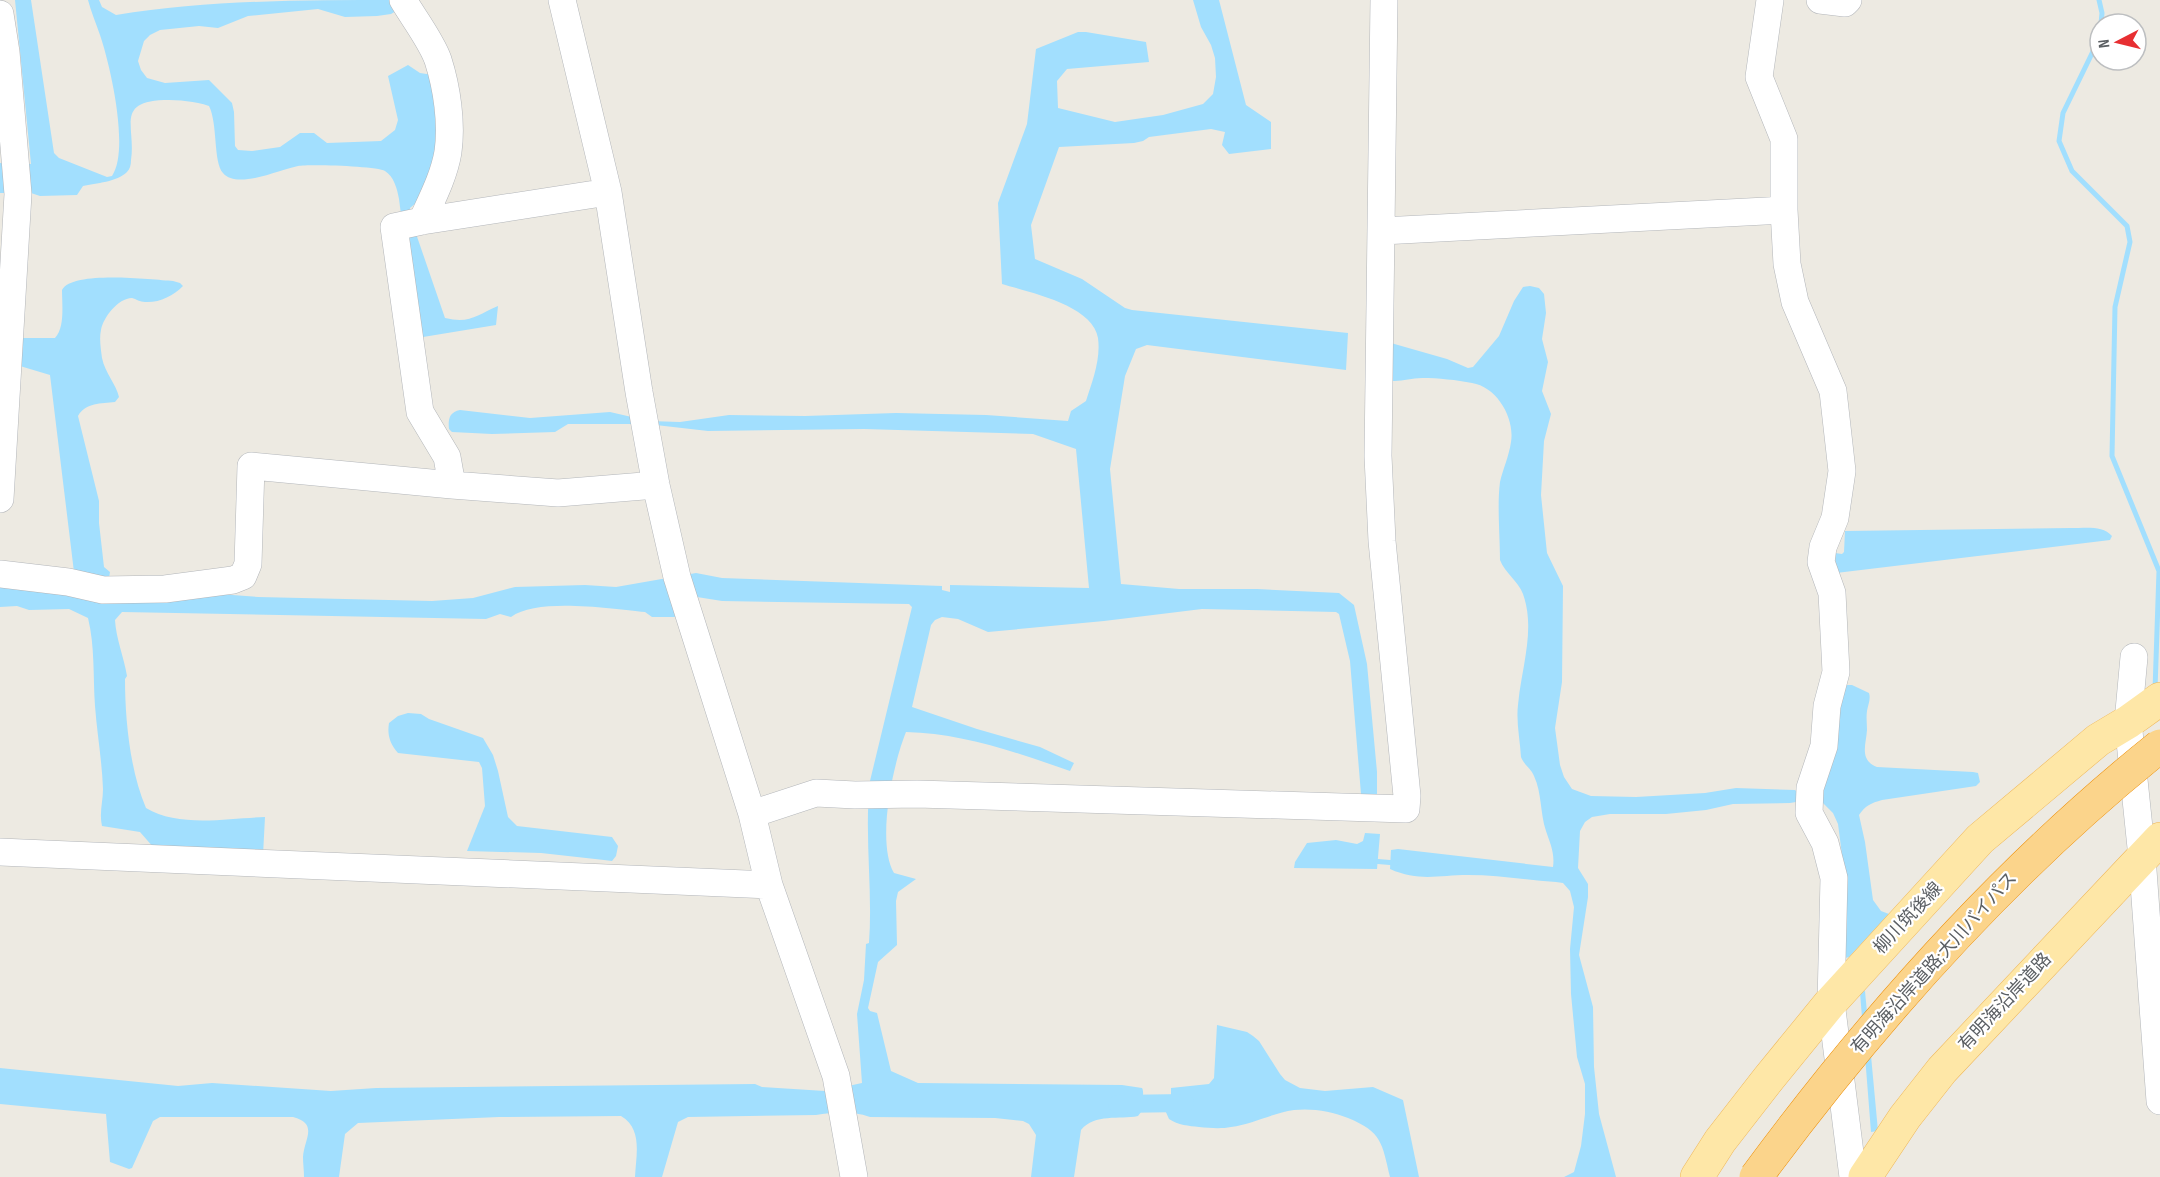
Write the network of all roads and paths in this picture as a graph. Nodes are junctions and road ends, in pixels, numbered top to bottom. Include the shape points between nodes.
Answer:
1 (404, 0) edge
2 (562, 0) edge
3 (1384, 0) edge
4 (1770, 0) edge
5 (1820, 0) edge
6 (1848, 0) edge
7 (0, 14) edge
8 (608, 192) junction
9 (1784, 210) junction
10 (422, 221) junction
11 (1382, 231) junction
12 (452, 485) junction
13 (656, 485) junction
14 (0, 499) edge
15 (0, 574) edge
16 (2134, 657) dead end
17 (2143, 711) edge
18 (2160, 747) edge
19 (2160, 759) edge
20 (752, 814) junction
21 (2151, 848) edge
22 (0, 852) edge
23 (769, 885) junction
24 (1831, 1002) junction
25 (2160, 1101) edge
26 (854, 1177) edge
27 (1697, 1177) edge
28 (1756, 1177) edge
29 (1767, 1177) edge
30 (1853, 1177) edge
31 (1865, 1177) edge

1 - 10 street via 437,58 449,130 442,173
2 - 8 street
3 - 11 street
4 - 9 street via 1759,78 1784,139
5 - 6 street
7 - 14 street via 18,194
8 - 10 street
8 - 13 street
9 - 11 street
9 - 24 street via 1791,283 1833,391 1842,471 1835,518 1821,562 1832,593 1836,672 1827,706 1824,746 1810,788 1809,813 1825,843 1834,878
10 - 12 street via 394,227 420,412 447,457
11 - 20 street via 1378,456 1406,809 816,792
12 - 13 street via 558,493
12 - 15 street via 251,466 248,564 243,576 165,589 103,590
13 - 20 street via 677,577
16 - 17 street
17 - 21 street
17 - 24 main road, 柳川筑後線 via 2098,740 1980,839
18 - 28 highway, 有明海沿岸道路;大川バイパス, bridge via 2026,863 1937,954 1812,1101
19 - 29 highway, 有明海沿岸道路;大川バイパス via 2032,870 1945,961 1818,1107
20 - 23 street
21 - 25 street
21 - 31 main road, 有明海沿岸道路 via 1942,1070
22 - 23 street
23 - 26 street via 836,1076
24 - 27 main road, 柳川筑後線 via 1720,1141
24 - 30 street

